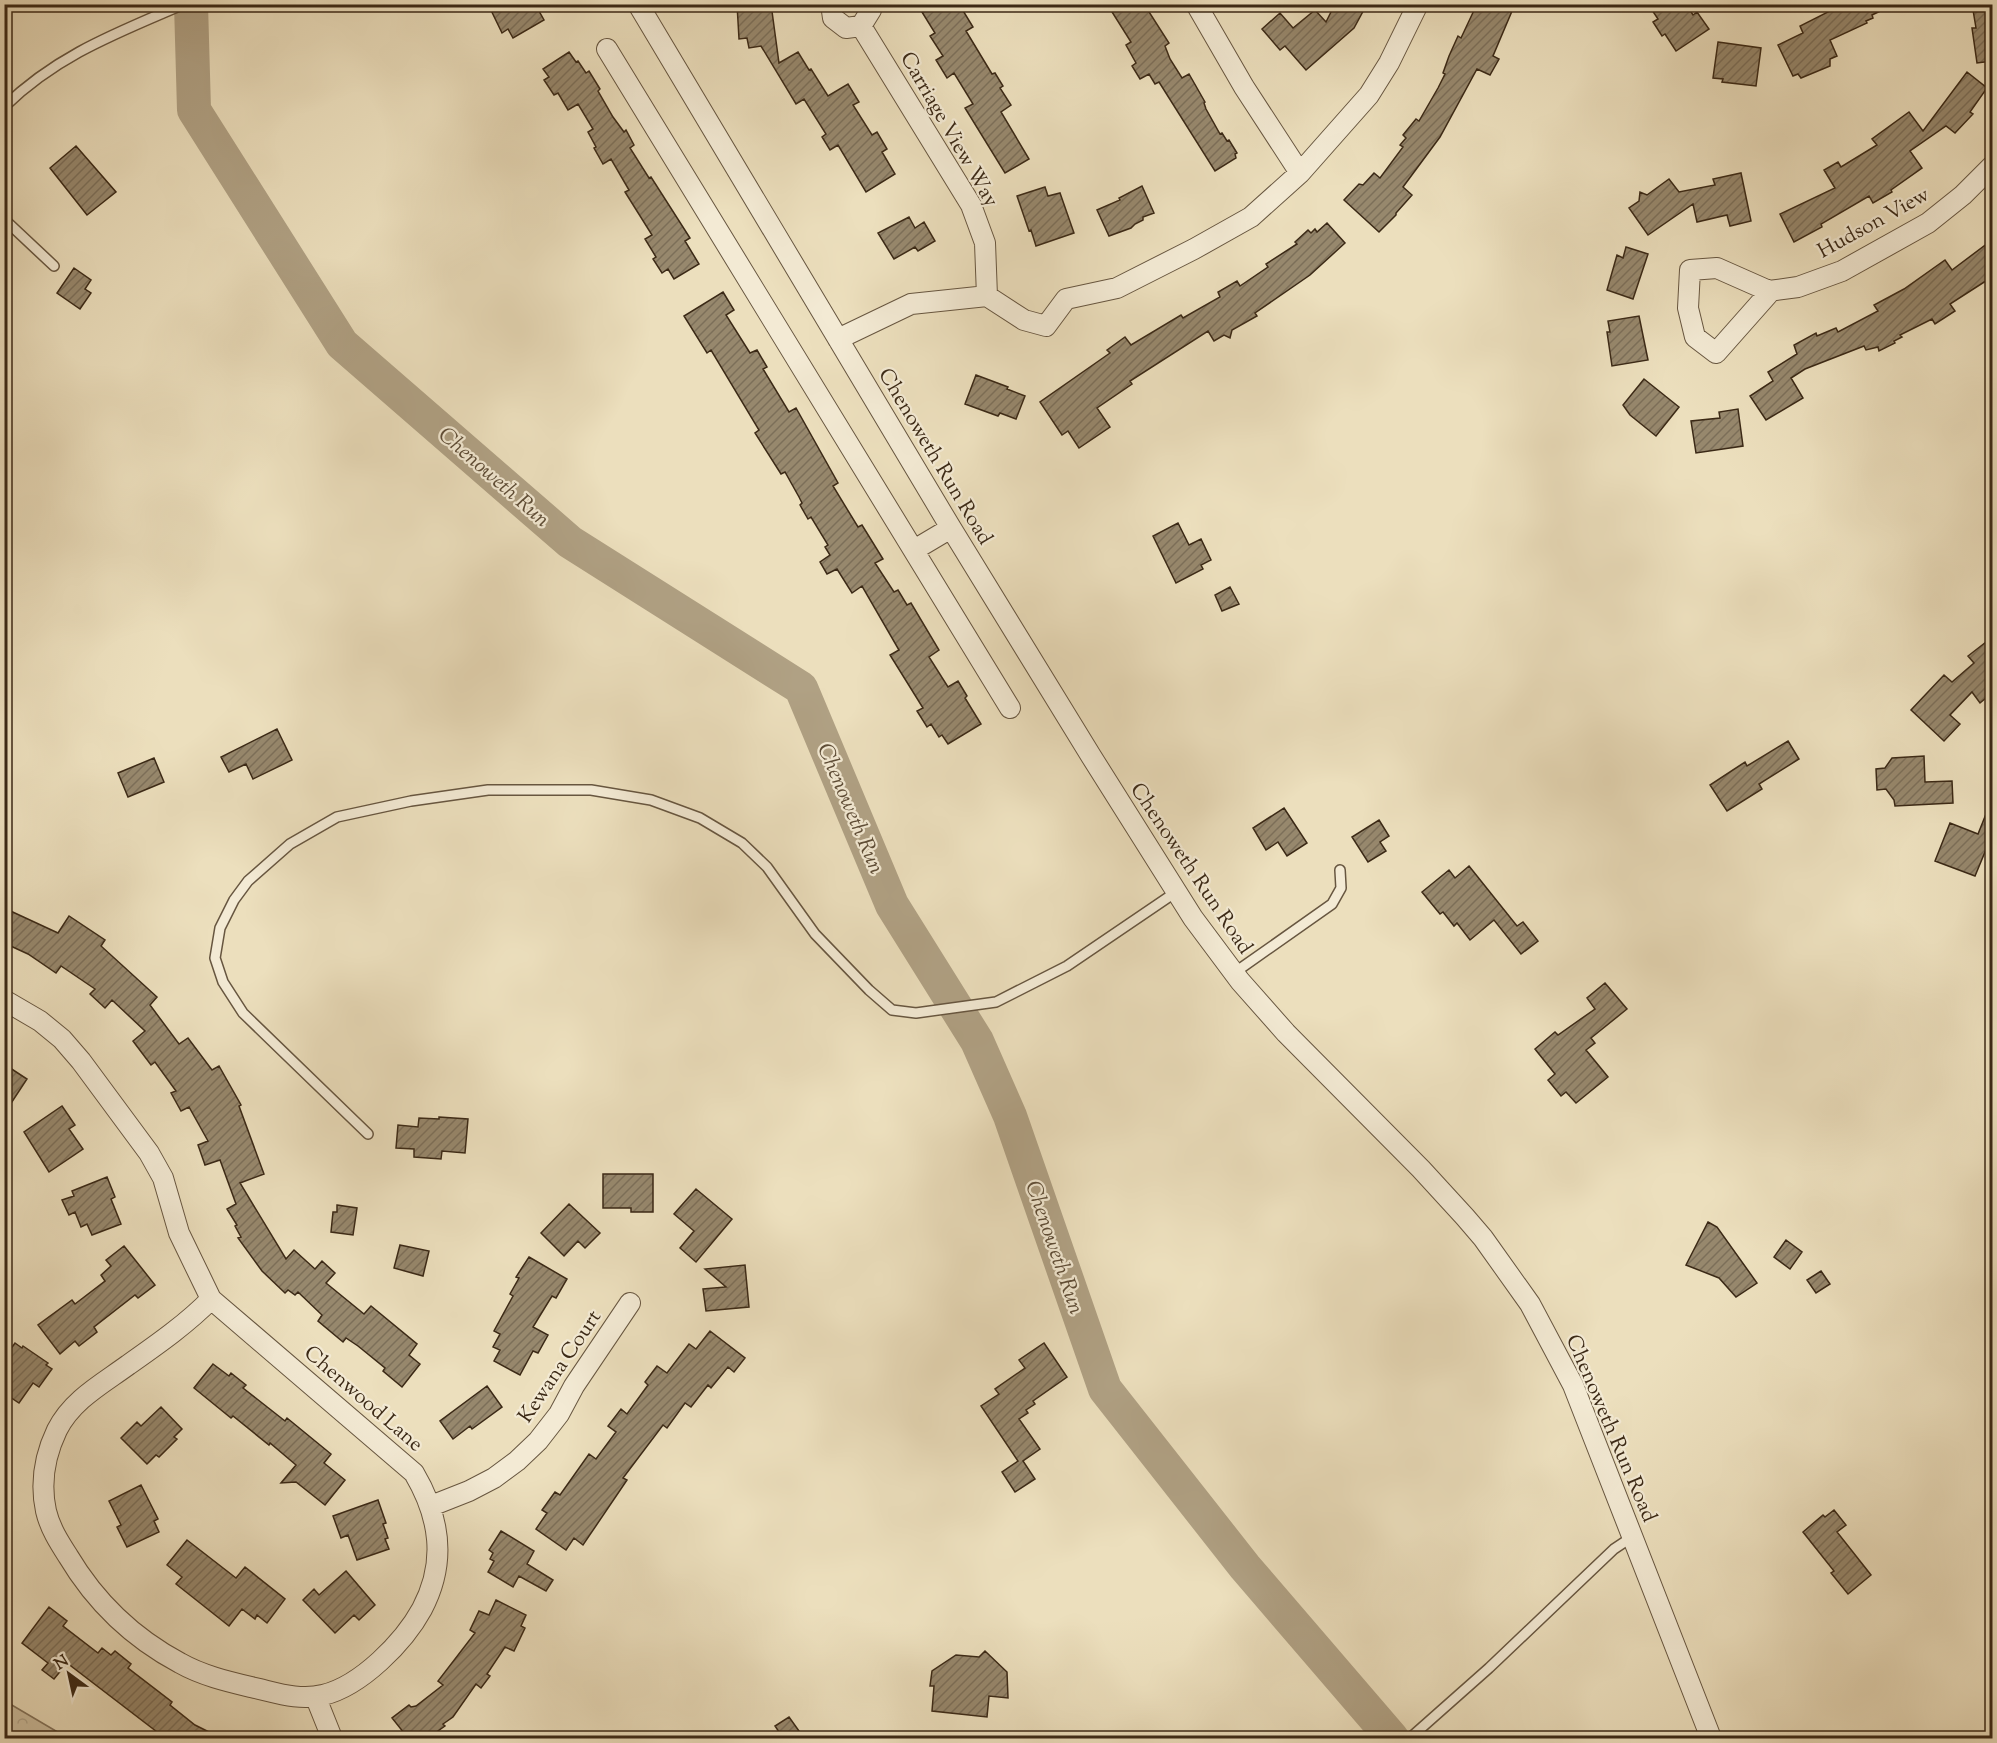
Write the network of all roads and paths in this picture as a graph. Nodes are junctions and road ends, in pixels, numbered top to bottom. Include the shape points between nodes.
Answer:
1 (184, 4) edge
2 (638, 4) edge
3 (831, 4) edge
4 (869, 4) edge
5 (1196, 4) edge
6 (1418, 4) edge
7 (861, 26) junction
8 (607, 49) dead end
9 (4, 107) edge
10 (1992, 166) edge
11 (1300, 173) junction
12 (4, 219) edge
13 (54, 266) dead end
14 (1770, 292) dead end
15 (987, 296) junction
16 (838, 339) junction
17 (951, 528) junction
18 (914, 550) junction
19 (1010, 708) dead end
20 (1340, 870) dead end
21 (1176, 892) junction
22 (1234, 973) junction
23 (4, 1000) edge
24 (368, 1134) dead end
25 (211, 1299) junction
26 (630, 1303) dead end
27 (431, 1506) junction
28 (1632, 1537) junction
29 (321, 1696) junction
30 (332, 1738) edge
31 (1410, 1738) edge
32 (1711, 1738) edge

1 - 9 lane via 69,56
2 - 16 street, Chenoweth Run Road
3 - 7 street via 833,18 846,28
4 - 7 street via 871,10
5 - 11 street
6 - 11 street via 1369,95
7 - 15 street, Carriage View Way via 971,206 985,243
8 - 18 street
10 - 14 street, Hudson View via 1964,195 1928,223 1842,271 1798,287 1769,291 1717,268 1690,270 1688,308 1695,337 1716,353
11 - 15 street via 1251,217 1194,249 1117,288 1066,299 1046,326 1024,320
12 - 13 lane
15 - 16 street via 911,304
16 - 17 street, Chenoweth Run Road
17 - 18 street
17 - 21 street, Chenoweth Run Road
18 - 19 street
20 - 22 lane via 1341,888 1332,904
21 - 22 street, Chenoweth Run Road
21 - 24 lane via 1067,966 996,1002 916,1013 892,1010 868,990 815,934 767,867 742,843 700,818 651,800 591,790 488,790 337,817 290,844 249,881 220,928 215,958 223,982 243,1013
22 - 28 street, Chenoweth Run Road via 1286,1033 1465,1217 1530,1304 1574,1385
23 - 25 street, Chenwood Lane via 62,1039 149,1153 163,1178 179,1233
25 - 27 street, Chenwood Lane via 414,1473
25 - 29 street, Chenwood Lane via 71,1409 49,1449 43,1489 46,1511 53,1533 97,1598 148,1644 183,1665 220,1679 287,1696
26 - 27 street, Kewana Court via 538,1441 494,1478
27 - 29 street, Chenwood Lane via 438,1554 428,1598 417,1618 375,1665 352,1682
28 - 31 lane via 1614,1549
28 - 32 street, Chenoweth Run Road
29 - 30 street via 318,1703

